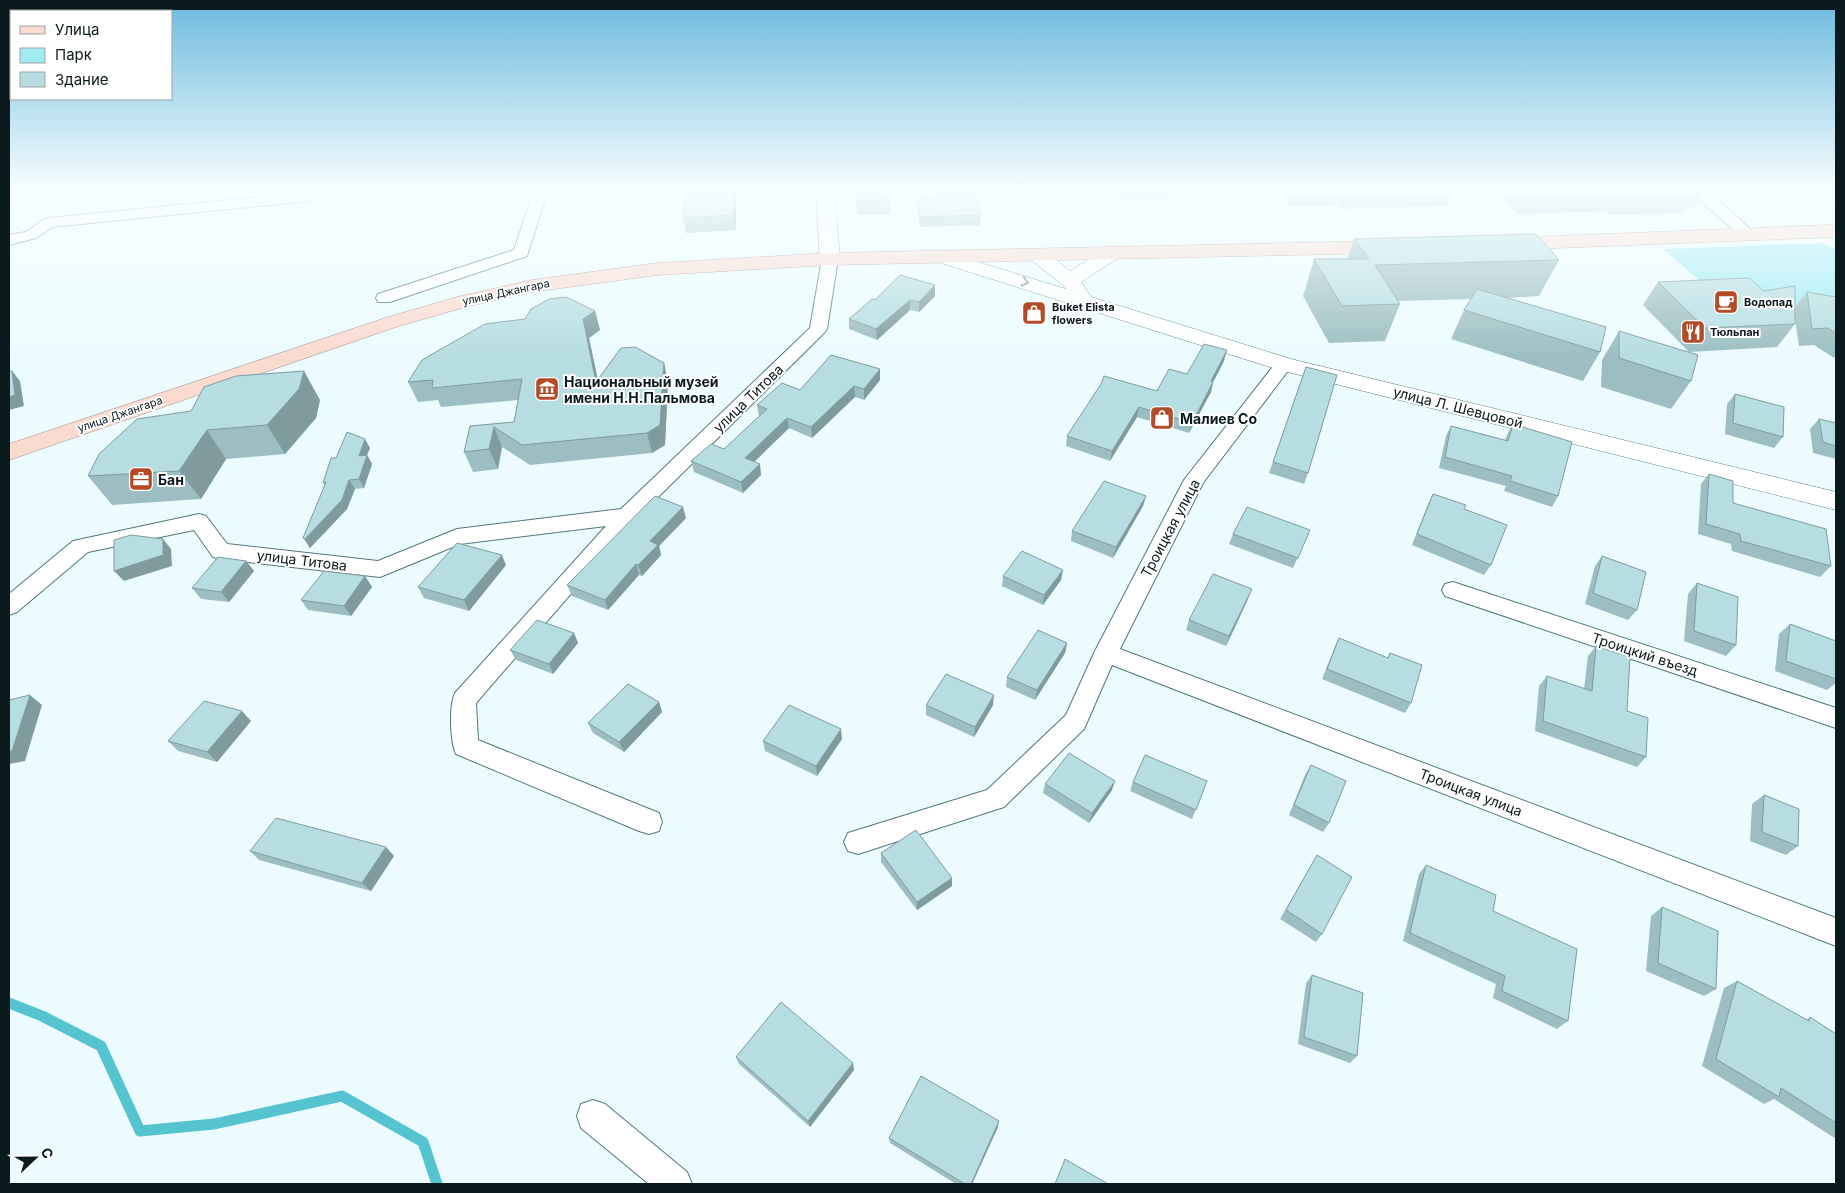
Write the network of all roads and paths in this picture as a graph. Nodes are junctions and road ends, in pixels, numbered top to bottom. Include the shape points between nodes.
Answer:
1 (523, 246) edge
2 (829, 246) edge
3 (1408, 246) edge
4 (1111, 254) junction
5 (1038, 256) junction
6 (945, 258) junction
7 (830, 259) junction
8 (1077, 290) junction
9 (384, 298) dead end
10 (1284, 364) junction
11 (9, 452) edge
12 (1836, 500) edge
13 (627, 516) junction
14 (1453, 590) dead end
15 (9, 606) edge
16 (1106, 653) junction
17 (1836, 718) edge
18 (649, 822) dead end
19 (858, 842) dead end
20 (1836, 932) edge
21 (593, 1116) dead end
22 (675, 1184) edge

1 - 9 street via 521,253
2 - 7 street
3 - 4 main road, улица Джангара
4 - 5 main road, улица Джангара
4 - 8 street via 1079,273
5 - 6 main road, улица Джангара
5 - 8 street
6 - 7 main road, улица Джангара
6 -> 8 street, улица Л. Шевцовой
7 - 11 main road, улица Джангара via 594,276 464,301 392,322
7 - 13 street, улица Титова via 818,329
8 - 10 street, улица Л. Шевцовой
10 - 12 street, улица Л. Шевцовой
10 - 16 street, Троицкая улица via 1194,480
13 - 15 street, улица Титова via 457,537 380,569 221,551 199,521 81,546
13 - 18 street, улица Титова via 464,700 465,746
14 - 17 street, Троицкий въезд
16 - 19 street, Троицкая улица via 1075,722 995,800
16 - 20 street, Троицкая улица
21 - 22 street

